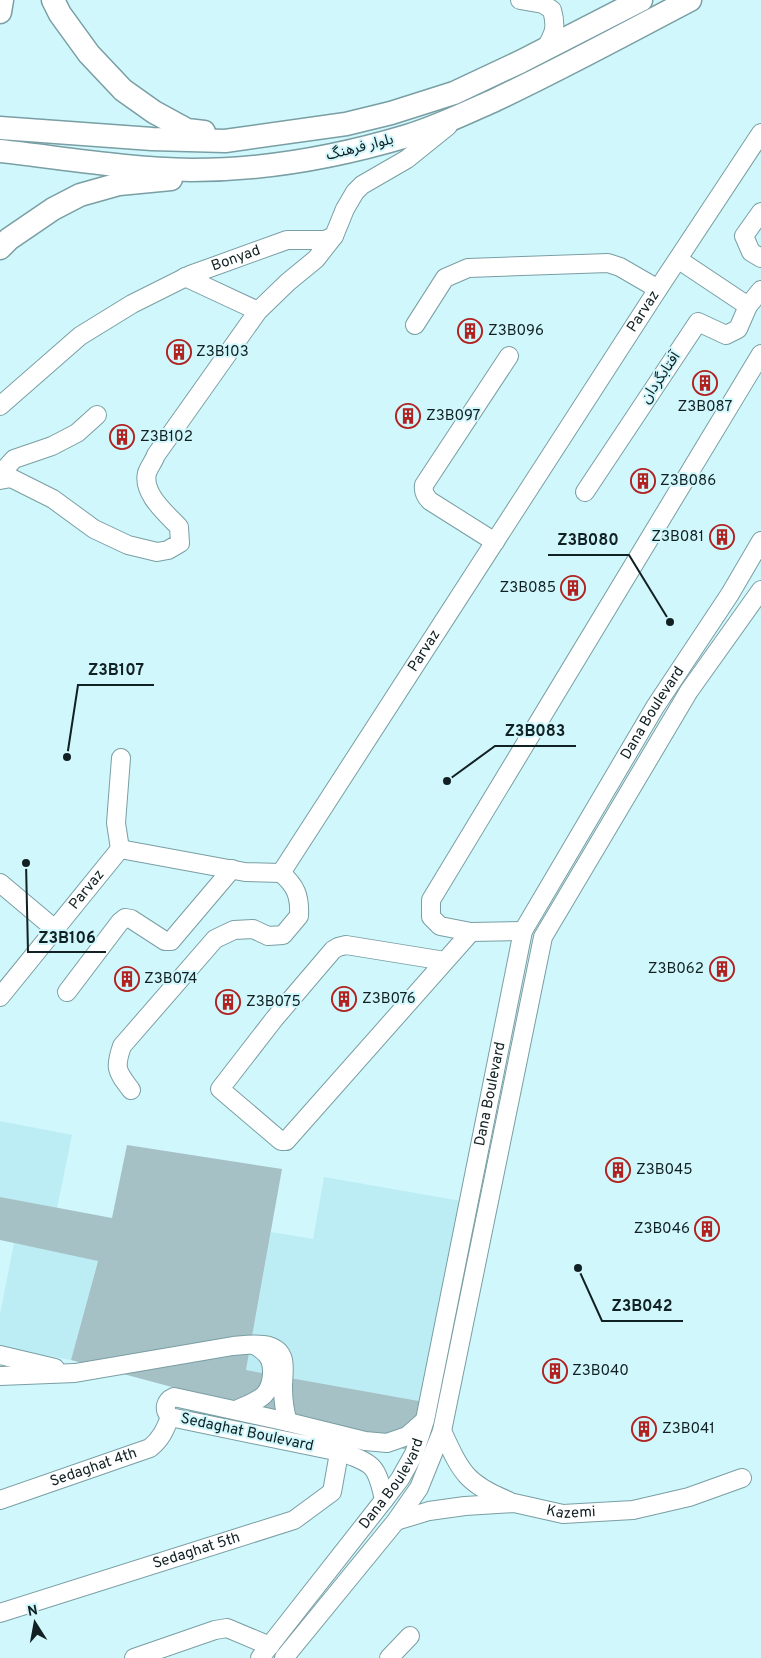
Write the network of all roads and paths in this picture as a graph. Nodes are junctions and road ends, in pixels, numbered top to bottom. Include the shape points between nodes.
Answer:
1 (2, 0) edge
2 (53, 0) edge
3 (520, 0) edge
4 (641, 0) edge
5 (690, 0) edge
6 (0, 12) edge
7 (545, 49) junction
8 (520, 62) junction
9 (532, 83) junction
10 (462, 115) junction
11 (0, 128) edge
12 (761, 133) edge
13 (225, 141) junction
14 (0, 151) edge
15 (191, 170) junction
16 (761, 212) edge
17 (334, 236) junction
18 (0, 248) edge
19 (761, 258) edge
20 (679, 260) junction
21 (185, 277) junction
22 (658, 288) junction
23 (761, 290) edge
24 (748, 306) junction
25 (258, 311) junction
26 (416, 325) dead end
27 (761, 354) edge
28 (509, 356) dead end
29 (0, 406) edge
30 (97, 415) dead end
31 (0, 480) edge
32 (585, 492) dead end
33 (761, 541) edge
34 (496, 542) junction
35 (761, 590) edge
36 (121, 758) dead end
37 (120, 849) junction
38 (232, 869) junction
39 (280, 873) junction
40 (0, 883) edge
41 (56, 930) junction
42 (524, 931) junction
43 (471, 932) junction
44 (445, 961) junction
45 (67, 992) dead end
46 (0, 997) edge
47 (131, 1090) dead end
48 (254, 1344) junction
49 (0, 1355) edge
50 (75, 1373) junction
51 (1, 1377) edge
52 (236, 1410) junction
53 (170, 1417) junction
54 (425, 1420) junction
55 (288, 1422) junction
56 (442, 1432) junction
57 (341, 1444) junction
58 (742, 1478) dead end
59 (0, 1500) edge
60 (384, 1500) junction
61 (514, 1503) junction
62 (396, 1521) junction
63 (0, 1613) edge
64 (410, 1636) dead end
65 (265, 1652) edge
66 (134, 1658) edge
67 (284, 1658) edge
68 (389, 1658) edge

1 - 6 main road
2 - 13 main road via 89,54 123,90 187,130 213,133
3 - 7 street via 543,4 552,10 556,21 554,34
4 - 7 main road, بلوار فرهنگ
5 - 9 main road, بلوار فرهنگ
7 - 8 main road, بلوار فرهنگ
8 - 9 main road
8 - 13 main road, بلوار فرهنگ via 454,93 391,113 346,124
9 - 10 main road, بلوار فرهنگ
10 - 15 main road, بلوار فرهنگ via 409,135 323,157 256,167
10 - 17 street via 407,159 355,192 344,209
11 - 13 main road, بلوار فرهنگ
12 - 20 street, Parvaz
14 - 15 main road, بلوار فرهنگ
15 - 18 main road via 174,179 119,184 80,195 53,208 9,238
16 - 19 street via 744,236 751,252
17 - 21 street, Bonyad via 325,240 287,240
17 - 25 street via 316,259
20 - 22 street, Parvaz
20 - 24 street
21 - 25 street
21 - 29 street, Bonyad via 80,336
22 - 26 street via 608,264 468,268 445,278
22 - 34 street, Parvaz
23 - 24 street, آفتابگردان
24 - 32 street, آفتابگردان via 738,329 726,335 698,322
25 - 31 street via 156,455 147,474 148,489 179,527 180,543 157,552 128,545 94,530 54,499 11,478
27 - 43 street via 431,900 431,917 440,926
28 - 34 street via 423,490 430,501
30 - 31 street via 77,433 14,459
33 - 42 street, Dana Boulevard via 655,707
34 - 39 street, Parvaz
35 - 56 street, Dana Boulevard via 689,691 543,937
36 - 37 street via 116,823
37 - 38 street
37 - 41 street, Parvaz
38 - 39 street
38 - 45 street via 171,941 165,941 125,918
39 - 47 street via 291,882 300,901 300,916 283,935 268,936 253,929 234,930 215,939 122,1046 117,1060 118,1073
40 - 41 street
41 - 46 street, Parvaz
42 - 43 street
42 - 54 street, Dana Boulevard
43 - 44 street
44 - 44 street via 338,946 275,1018 220,1089 281,1141 286,1141
48 - 50 street, Sedaghat Boulevard
48 - 52 street, Sedaghat Boulevard via 271,1361 270,1386 263,1396
48 - 55 street, Sedaghat Boulevard via 279,1351 284,1359 283,1400
49 - 50 street, Sedaghat Boulevard
50 - 51 street, Sedaghat Boulevard
52 - 53 street, Sedaghat Boulevard via 174,1397 167,1402
52 - 55 street, Sedaghat Boulevard
53 - 57 street, Sedaghat Boulevard
53 - 59 street, Sedaghat 4th via 162,1436 150,1448
54 - 57 street, Sedaghat Boulevard via 407,1436 386,1443
54 - 60 street, Dana Boulevard via 414,1454
55 - 57 street, Sedaghat Boulevard
56 - 61 street via 466,1477 485,1492
56 - 62 street, Dana Boulevard via 419,1488
57 - 60 street, Sedaghat Boulevard via 375,1469
57 - 63 street, Sedaghat 5th via 332,1492 294,1520
58 - 61 street, Kazemi via 689,1497 634,1510 563,1514
60 - 65 street, Dana Boulevard
61 - 62 street, Kazemi via 430,1511
62 - 67 street, Dana Boulevard
64 - 68 street
65 - 66 street via 227,1628

